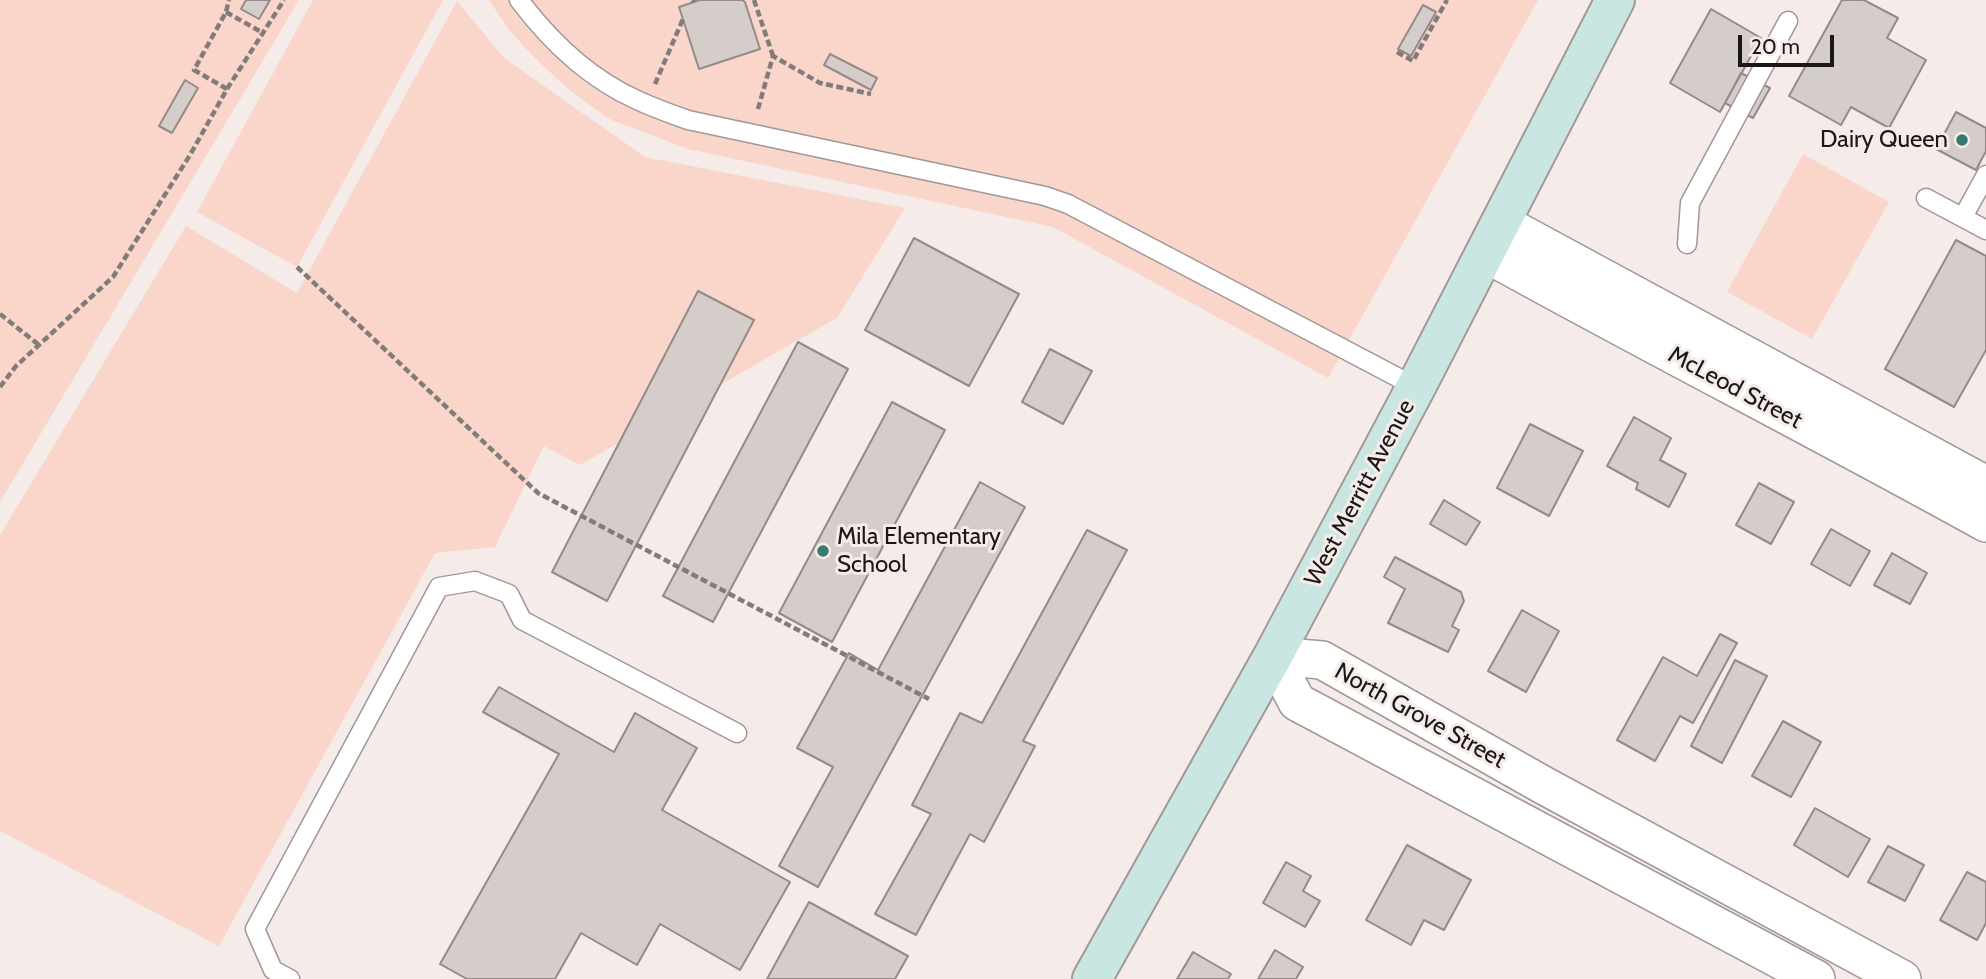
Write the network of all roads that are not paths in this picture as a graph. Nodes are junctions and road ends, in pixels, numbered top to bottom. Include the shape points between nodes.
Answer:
1 (519, 0) edge
2 (1615, 0) edge
3 (1788, 21) dead end
4 (1986, 175) edge
5 (1926, 198) dead end
6 (1963, 218) junction
7 (1986, 230) edge
8 (1493, 238) junction
9 (1687, 244) dead end
10 (1416, 387) junction
11 (1937, 477) junction
12 (1986, 485) edge
13 (1986, 523) edge
14 (1273, 656) junction
15 (737, 733) dead end
16 (1527, 776) junction
17 (1506, 815) junction
18 (290, 979) edge
19 (1092, 979) edge
20 (1816, 979) edge
21 (1902, 979) edge

1 - 10 lane via 589,72 635,100 688,120 1068,204
2 - 8 street, West Merritt Avenue
3 - 9 lane via 1690,203
4 - 6 lane
5 - 6 lane
6 - 7 lane
8 - 10 street, West Merritt Avenue
8 - 11 street, McLeod Street
10 - 14 street, West Merritt Avenue
11 - 12 street, McLeod Street
11 - 13 street, McLeod Street
14 - 16 street, North Grove Street via 1322,660
14 - 17 street, North Grove Street via 1297,702
14 - 19 street, West Merritt Avenue
15 - 18 lane via 522,620 509,594 475,581 439,587 255,929 273,970
16 - 17 street
16 - 21 street, North Grove Street
17 - 20 street, North Grove Street

